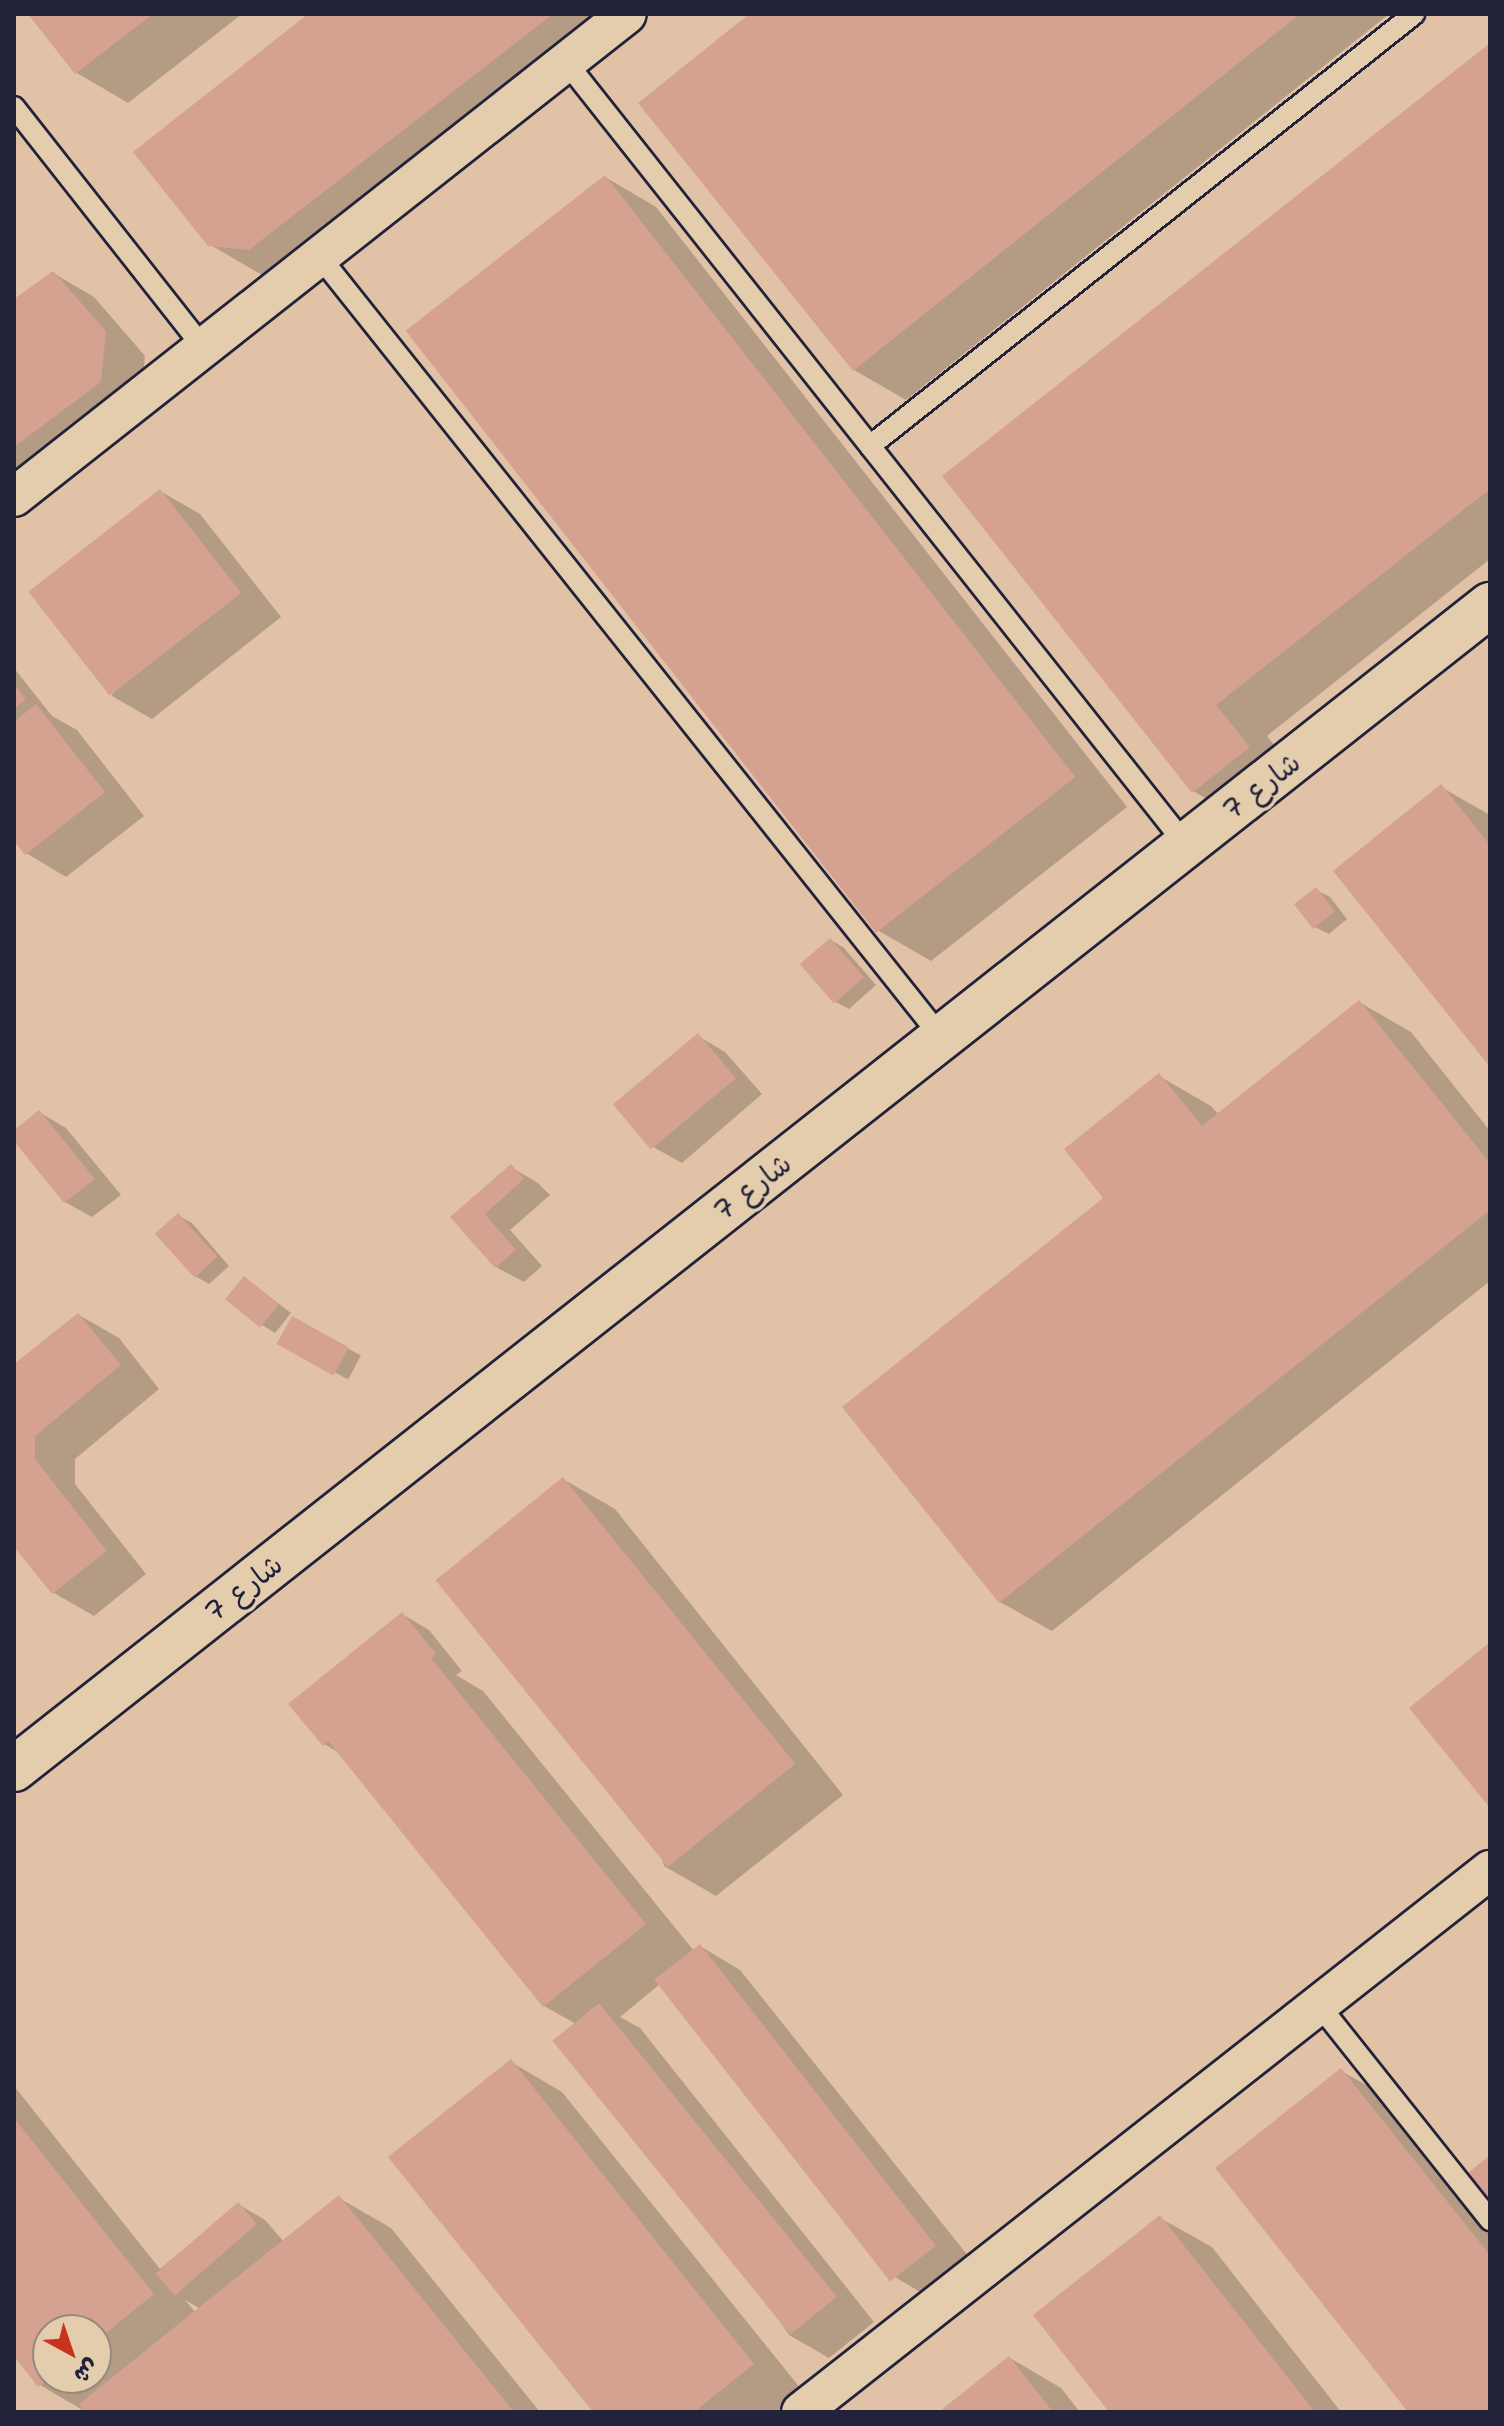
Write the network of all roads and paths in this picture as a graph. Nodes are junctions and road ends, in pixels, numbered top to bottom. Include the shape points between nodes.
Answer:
1 (627, 14) edge
2 (1414, 14) edge
3 (566, 62) junction
4 (14, 107) edge
5 (320, 257) junction
6 (203, 347) junction
7 (870, 446) junction
8 (14, 497) edge
9 (1490, 605) edge
10 (1186, 845) junction
11 (942, 1038) junction
12 (14, 1769) edge
13 (1490, 1870) edge
14 (1319, 2005) junction
15 (1490, 2220) edge
16 (801, 2412) edge

1 - 3 street
2 - 7 lane
3 - 5 street
3 - 7 lane
4 - 6 lane
5 - 6 street
5 - 11 lane
6 - 8 street
7 - 10 lane
9 - 10 street, شارع 7
10 - 11 street, شارع 7
11 - 12 street, شارع 7
13 - 14 street
14 - 15 lane
14 - 16 street

